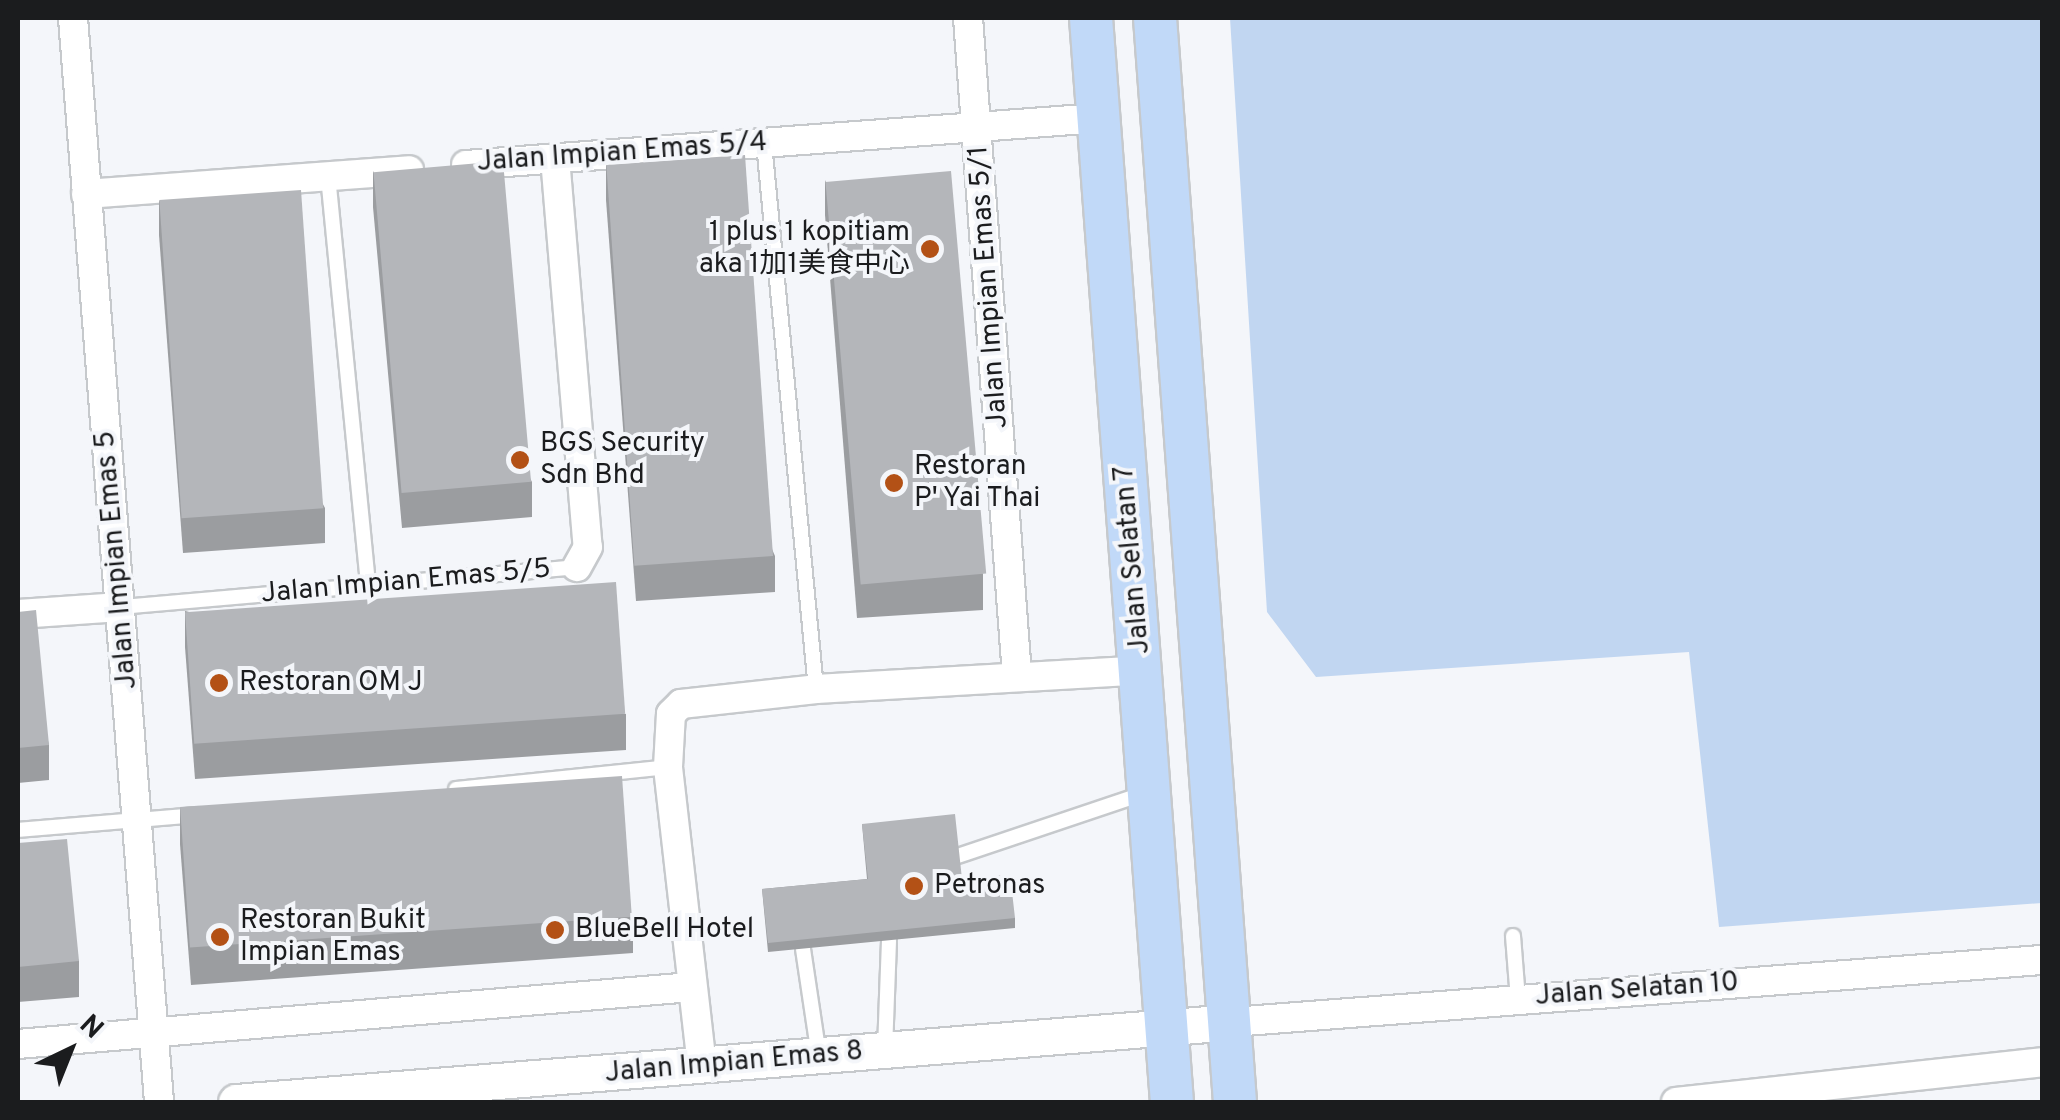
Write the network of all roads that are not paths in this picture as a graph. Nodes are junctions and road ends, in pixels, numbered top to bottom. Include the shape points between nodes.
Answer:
1 (73, 18) edge
2 (968, 18) edge
3 (1091, 18) edge
4 (1155, 18) edge
5 (1098, 118) junction
6 (976, 126) junction
7 (764, 143) junction
8 (555, 158) junction
9 (328, 176) junction
10 (86, 194) junction
11 (577, 568) joint
12 (368, 584) junction
13 (121, 607) junction
14 (18, 614) edge
15 (1142, 670) junction
16 (1018, 676) junction
17 (816, 689) junction
18 (668, 767) junction
19 (433, 791) edge
20 (1151, 791) junction
21 (217, 813) edge
22 (138, 820) junction
23 (18, 830) edge
24 (958, 856) edge
25 (1512, 936) dead end
26 (889, 940) edge
27 (802, 949) edge
28 (2042, 960) edge
29 (692, 987) junction
30 (1518, 998) junction
31 (1232, 1022) junction
32 (1166, 1028) junction
33 (152, 1033) junction
34 (18, 1044) edge
35 (885, 1052) junction
36 (819, 1056) junction
37 (2042, 1062) edge
38 (702, 1066) junction
39 (478, 1093) edge
40 (159, 1102) edge
41 (236, 1102) edge
42 (1172, 1102) edge
43 (1235, 1102) edge
44 (1676, 1102) edge

1 - 10 street, Jalan Impian Emas 5
2 - 6 street, Jalan Impian Emas 5/1
3 - 5 main road, Jalan Selatan 7
4 - 31 main road
5 - 6 street, Jalan Impian Emas 5/4
5 - 15 main road, Jalan Selatan 7
6 - 7 street, Jalan Impian Emas 5/4
6 - 16 street, Jalan Impian Emas 5/1
7 - 8 street, Jalan Impian Emas 5/4
7 - 17 lane
8 - 9 street, Jalan Impian Emas 5/4
8 - 11 street, Jalan Impian Emas 5/5 via 588,547
9 - 10 street, Jalan Impian Emas 5/4
9 - 12 lane
10 - 13 street, Jalan Impian Emas 5
11 - 12 lane, Jalan Impian Emas 5/5
12 - 13 lane, Jalan Impian Emas 5/5
13 - 14 street
13 - 22 street, Jalan Impian Emas 5
15 - 16 street
15 - 20 main road, Jalan Selatan 7
16 - 17 street
17 - 18 street via 681,704 671,714
18 - 19 lane
18 - 29 street
20 - 24 lane
20 - 32 main road, Jalan Selatan 7
21 - 22 lane
22 - 23 lane
22 - 33 street, Jalan Impian Emas 5
25 - 30 lane
26 - 35 lane
27 - 36 lane
28 - 30 street, Jalan Selatan 10
29 - 33 street
29 - 38 street
30 - 31 street, Jalan Selatan 10
31 - 32 street, Jalan Impian Emas 8
31 - 43 main road
32 - 35 street, Jalan Impian Emas 8
32 - 42 main road, Jalan Selatan 7
33 - 34 street
33 - 40 street, Jalan Impian Emas 5
35 - 36 street, Jalan Impian Emas 8
36 - 38 street, Jalan Impian Emas 8
37 - 44 street
38 - 39 street, Jalan Impian Emas 8
39 - 41 street, Jalan Impian Emas 8

